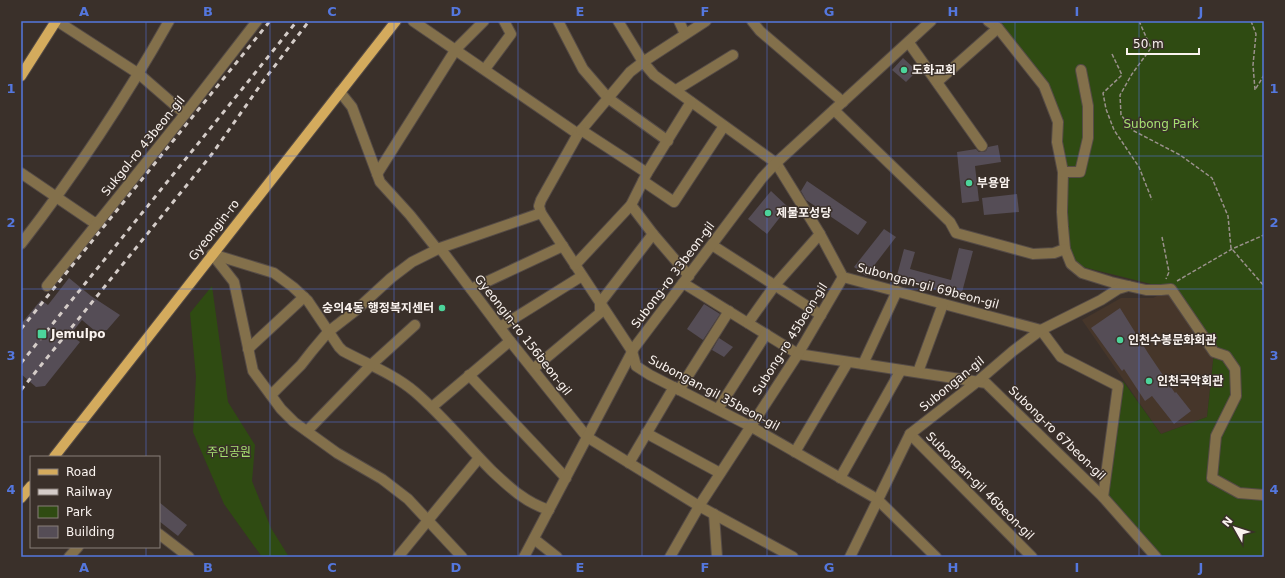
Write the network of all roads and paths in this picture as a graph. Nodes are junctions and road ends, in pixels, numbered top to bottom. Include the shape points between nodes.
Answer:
1 (56, 21) edge
2 (169, 21) edge
3 (258, 21) edge
4 (396, 21) edge
5 (413, 21) edge
6 (484, 21) edge
7 (504, 21) edge
8 (558, 21) edge
9 (618, 21) edge
10 (679, 21) edge
11 (706, 21) edge
12 (752, 21) edge
13 (931, 21) edge
14 (988, 21) edge
15 (1139, 21) edge
16 (1251, 21) edge
17 (998, 28) junction
18 (686, 34) junction
19 (909, 42) junction
20 (456, 49) junction
21 (1112, 54) dead end
22 (733, 55) dead end
23 (643, 62) junction
24 (485, 69) junction
25 (1081, 70) dead end
26 (138, 75) junction
27 (1264, 75) edge
28 (21, 76) edge
29 (937, 82) junction
30 (676, 90) junction
31 (340, 92) junction
32 (608, 98) junction
33 (691, 102) junction
34 (843, 102) junction
35 (834, 110) junction
36 (185, 114) junction
37 (724, 126) junction
38 (579, 132) junction
39 (668, 141) junction
40 (982, 146) dead end
41 (776, 163) junction
42 (1063, 172) junction
43 (21, 173) edge
44 (377, 174) junction
45 (645, 177) junction
46 (58, 197) junction
47 (1152, 200) dead end
48 (631, 205) junction
49 (541, 213) junction
50 (99, 222) junction
51 (653, 234) junction
52 (820, 234) junction
53 (1264, 235) edge
54 (1162, 237) dead end
55 (21, 244) edge
56 (712, 245) junction
57 (563, 246) junction
58 (439, 249) junction
59 (1065, 249) junction
60 (1232, 249) junction
61 (212, 254) junction
62 (575, 265) junction
63 (582, 276) junction
64 (844, 277) junction
65 (686, 280) junction
66 (775, 285) junction
67 (47, 286) dead end
68 (1128, 286) junction
69 (1264, 286) edge
70 (471, 289) junction
71 (1161, 290) junction
72 (897, 291) junction
73 (304, 297) junction
74 (600, 302) junction
75 (943, 304) junction
76 (729, 311) junction
77 (821, 315) junction
78 (748, 323) junction
79 (415, 325) dead end
80 (500, 327) junction
81 (1041, 330) junction
82 (328, 332) junction
83 (766, 334) junction
84 (510, 341) junction
85 (248, 349) junction
86 (632, 351) junction
87 (798, 354) junction
88 (848, 362) junction
89 (863, 364) junction
90 (371, 365) junction
91 (533, 369) junction
92 (901, 370) junction
93 (918, 372) junction
94 (469, 375) junction
95 (978, 381) junction
96 (676, 389) junction
97 (271, 395) junction
98 (432, 407) junction
99 (718, 410) junction
100 (750, 426) junction
101 (307, 431) junction
102 (646, 433) junction
103 (910, 434) junction
104 (587, 437) junction
105 (795, 452) junction
106 (57, 456) edge
107 (479, 458) junction
108 (629, 463) junction
109 (720, 473) junction
110 (566, 478) junction
111 (840, 478) junction
112 (30, 487) edge
113 (1264, 495) edge
114 (1103, 497) junction
115 (21, 498) edge
116 (877, 499) junction
117 (699, 506) junction
118 (549, 510) junction
119 (714, 514) junction
120 (428, 520) junction
121 (160, 535) edge
122 (534, 539) junction
123 (77, 548) edge
124 (458, 556) edge
125 (69, 557) edge
126 (189, 557) edge
127 (398, 557) edge
128 (524, 557) edge
129 (557, 557) edge
130 (670, 557) edge
131 (717, 557) edge
132 (793, 557) edge
133 (850, 557) edge
134 (936, 557) edge
135 (1032, 557) edge
136 (1156, 557) edge

1 - 26 street
1 - 28 main road
2 - 26 street
3 - 36 street, Sukgol-ro 43beon-gil
4 - 31 main road, Gyeongin-ro
5 - 20 street
6 - 20 street
7 - 24 street via 511,34
8 - 32 street via 582,69
9 - 23 street
10 - 18 street
11 - 18 street
12 - 34 street via 760,31
13 - 19 street, Subong-ro 33beon-gil
14 - 17 street
15 - 60 path via 1151,48 1120,95 1121,116 1134,131 1180,154 1212,178 1228,216
16 - 27 path via 1256,34 1255,90
17 - 29 street
17 - 42 street via 1044,86 1058,122
18 - 23 street
19 - 29 street
19 - 34 street, Subong-ro 33beon-gil
20 - 24 street
20 - 44 street
21 - 47 path via 1122,75 1103,93 1106,109 1114,130 1139,167
22 - 30 street
23 - 30 street via 654,75
23 - 32 street via 630,72
24 - 38 street
25 - 42 street via 1088,106 1088,138 1080,172
26 - 36 street
26 - 46 street
29 - 40 street
30 - 33 street
31 - 44 street, Gyeongin-ro 156beon-gil via 352,107
31 - 61 main road, Gyeongin-ro
32 - 38 street
32 - 39 street
33 - 37 street
33 - 39 street
34 - 35 street, Subong-ro 33beon-gil
35 - 41 street, Subong-ro 33beon-gil
35 - 59 street via 950,222 956,233 1033,254 1054,253
36 - 50 street, Sukgol-ro 43beon-gil
37 - 41 street
37 - 45 street via 674,202
38 - 45 street
38 - 49 street via 541,200
39 - 45 street
41 - 52 street, Subongan-gil 69beon-gil
41 - 56 street, Subong-ro 33beon-gil
42 - 59 street via 1062,212
43 - 46 street
44 - 58 street, Gyeongin-ro 156beon-gil via 380,182
45 - 48 street
46 - 50 street via 94,222
46 - 55 street
48 - 51 street
48 - 62 street
49 - 57 street, Subongan-gil 35beon-gil
49 - 58 street
50 - 67 street, Sukgol-ro 43beon-gil
51 - 65 street
51 - 74 street
52 - 64 street, Subongan-gil 69beon-gil
52 - 66 street
53 - 60 path
54 - 71 path via 1169,272
56 - 65 street, Subong-ro 33beon-gil
56 - 66 street
57 - 62 street, Subongan-gil 35beon-gil
57 - 70 street
58 - 70 street, Gyeongin-ro 156beon-gil
58 - 82 street via 412,262
59 - 68 street via 1072,264 1082,273
60 - 69 path
60 - 71 path
61 - 73 street via 274,273
61 - 85 street via 234,282
61 - 106 main road, Gyeongin-ro
62 - 63 street, Subongan-gil 35beon-gil
63 - 74 street, Subongan-gil 35beon-gil
63 - 80 street
64 - 72 street, Subongan-gil 69beon-gil
64 - 77 street, Subong-ro 45beon-gil
65 - 76 street
65 - 86 street, Subong-ro 33beon-gil
66 - 77 street
66 - 78 street
68 - 71 street
68 - 81 street, Subongan-gil
70 - 80 street, Gyeongin-ro 156beon-gil
71 - 113 street via 1171,289 1214,352 1226,356 1235,369 1236,396 1216,436 1212,478 1240,493
72 - 75 street, Subongan-gil 69beon-gil
72 - 89 street
73 - 82 street
73 - 85 street
74 - 86 street, Subongan-gil 35beon-gil
74 - 91 street via 600,314
75 - 81 street, Subongan-gil 69beon-gil
75 - 93 street
76 - 78 street
76 - 96 street
77 - 87 street, Subong-ro 45beon-gil
78 - 83 street
79 - 90 street
80 - 84 street, Gyeongin-ro 156beon-gil
81 - 95 street, Subongan-gil
81 - 114 street, Subong-ro 67beon-gil via 1061,357 1118,386
82 - 90 street via 343,351
82 - 97 street via 301,366
83 - 87 street
83 - 99 street
84 - 91 street, Gyeongin-ro 156beon-gil
84 - 94 street
85 - 97 street via 253,371
86 - 96 street, Subongan-gil 35beon-gil via 636,366
86 - 104 street, Subong-ro 33beon-gil
87 - 88 street
87 - 100 street, Subong-ro 45beon-gil
88 - 89 street
88 - 105 street
89 - 92 street
90 - 98 street via 405,383
90 - 101 street
91 - 104 street, Gyeongin-ro 156beon-gil
92 - 93 street
92 - 111 street
93 - 95 street
94 - 98 street
94 - 110 street
95 - 103 street, Subongan-gil
95 - 114 street, Subong-ro 67beon-gil via 993,389
96 - 99 street, Subongan-gil 35beon-gil
96 - 102 street
97 - 101 street via 294,422
98 - 107 street
99 - 100 street, Subongan-gil 35beon-gil
100 - 105 street, Subongan-gil 35beon-gil
100 - 109 street, Subong-ro 45beon-gil
101 - 120 street via 337,453 382,479 408,499
102 - 108 street
102 - 109 street
103 - 116 street, Subongan-gil
103 - 135 street, Subongan-gil 46beon-gil
104 - 108 street, Gyeongin-ro 156beon-gil
104 - 110 street, Subong-ro 33beon-gil
105 - 111 street, Subongan-gil 35beon-gil
107 - 118 street via 521,496
107 - 120 street
108 - 117 street, Gyeongin-ro 156beon-gil
109 - 117 street, Subong-ro 45beon-gil
110 - 118 street, Subong-ro 33beon-gil
111 - 116 street, Subongan-gil 35beon-gil
112 - 115 main road
114 - 136 street
116 - 133 street, Subongan-gil
116 - 134 street, Subongan-gil 35beon-gil
117 - 119 street, Gyeongin-ro 156beon-gil
117 - 130 street, Subong-ro 45beon-gil
118 - 122 street, Subong-ro 33beon-gil
119 - 131 street
119 - 132 street, Gyeongin-ro 156beon-gil
120 - 124 street
120 - 127 street
121 - 126 street
122 - 128 street, Subong-ro 33beon-gil
122 - 129 street
123 - 125 street

